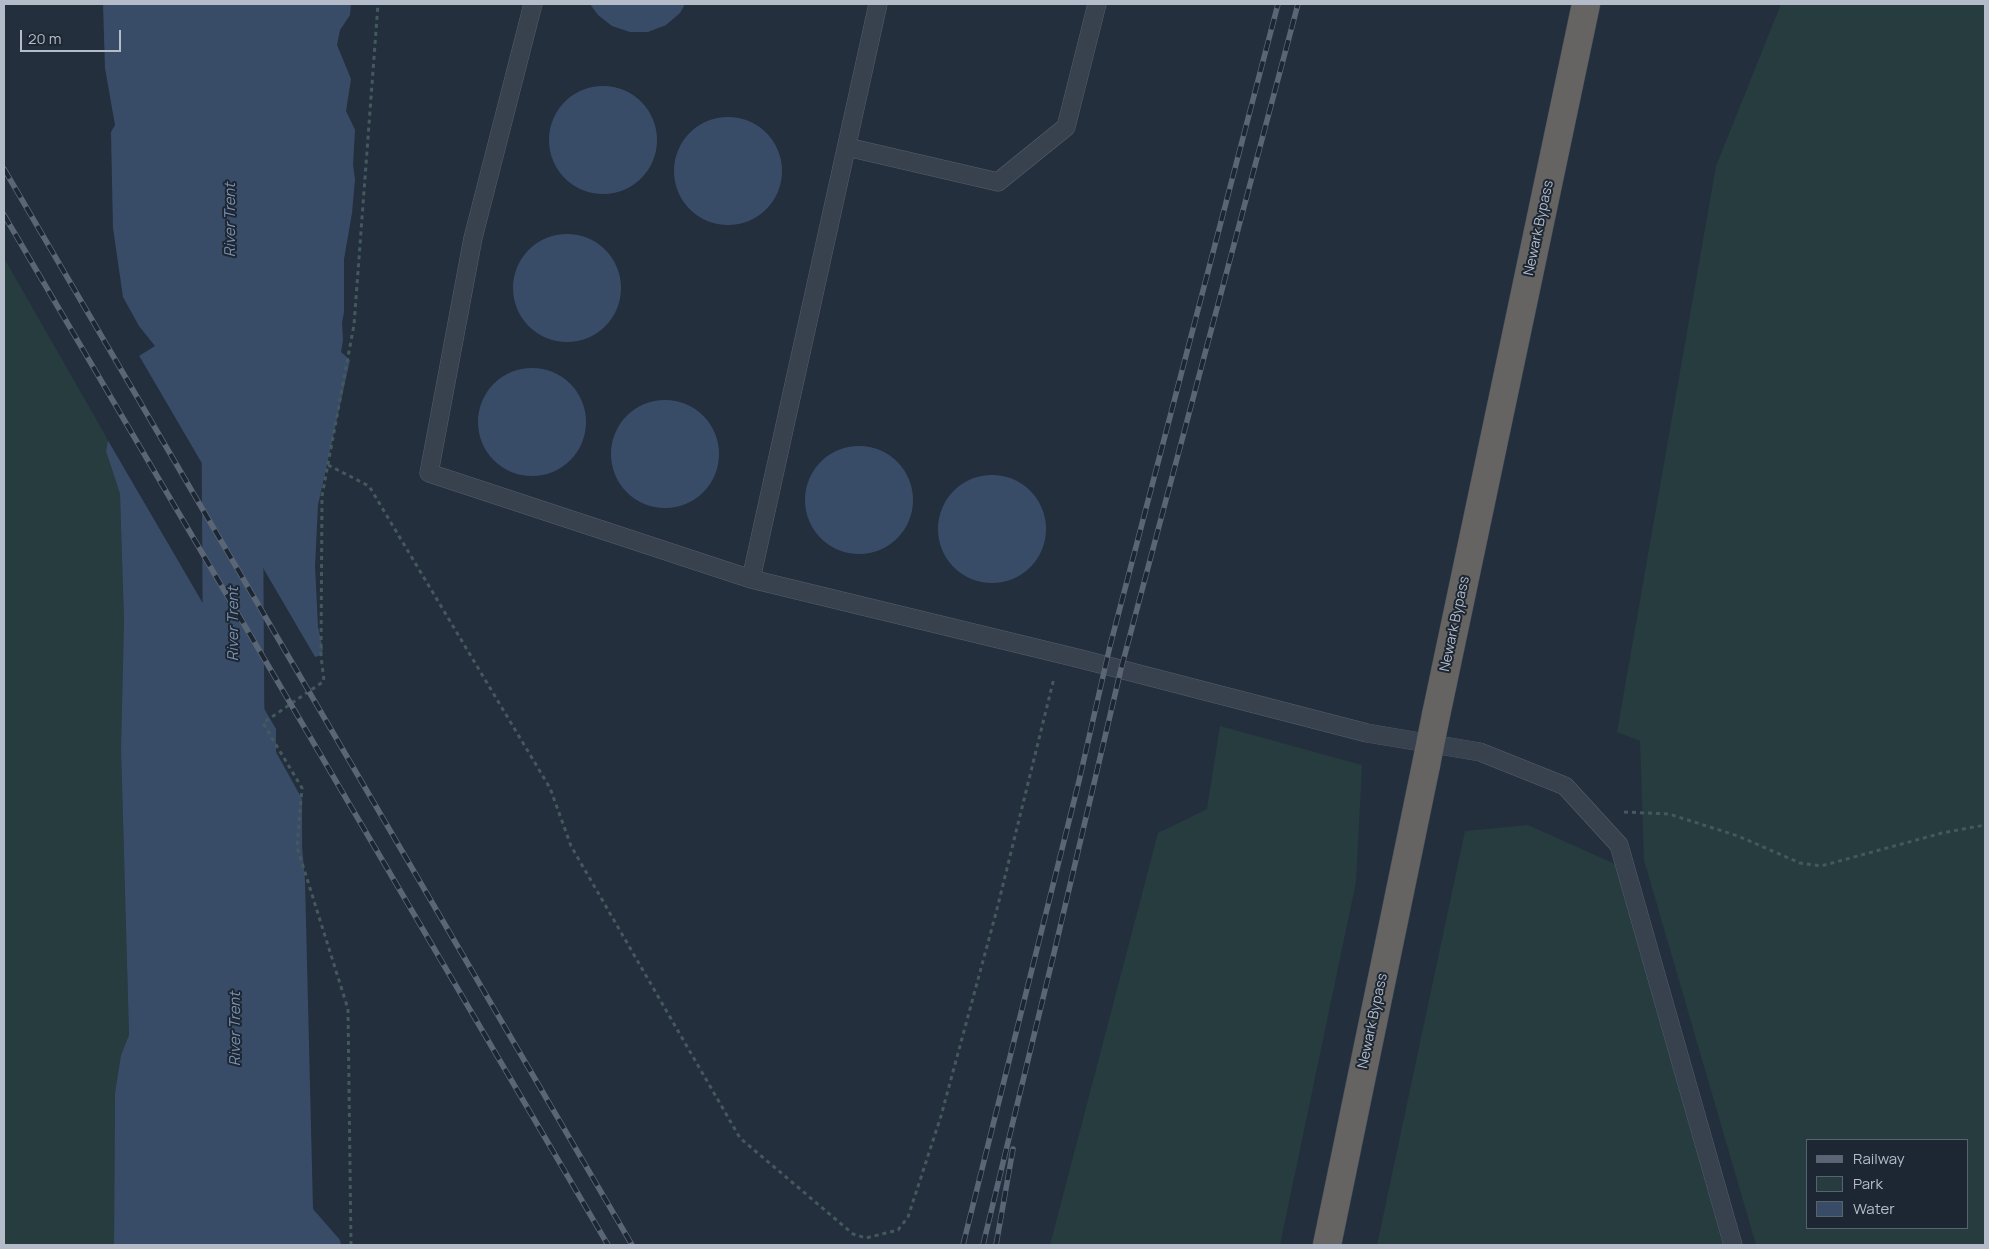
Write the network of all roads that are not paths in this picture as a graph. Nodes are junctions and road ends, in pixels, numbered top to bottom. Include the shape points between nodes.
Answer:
1 (533, 4) edge
2 (878, 4) edge
3 (1097, 4) edge
4 (1586, 4) edge
5 (847, 147) junction
6 (751, 579) junction
7 (1327, 1245) edge
8 (1732, 1245) edge

1 - 6 lane via 473,238 430,473
2 - 5 lane
3 - 5 lane via 1066,127 998,182
4 - 7 highway, Newark Bypass, bridge
5 - 6 lane
6 - 8 lane via 1367,733 1480,752 1565,786 1619,845

